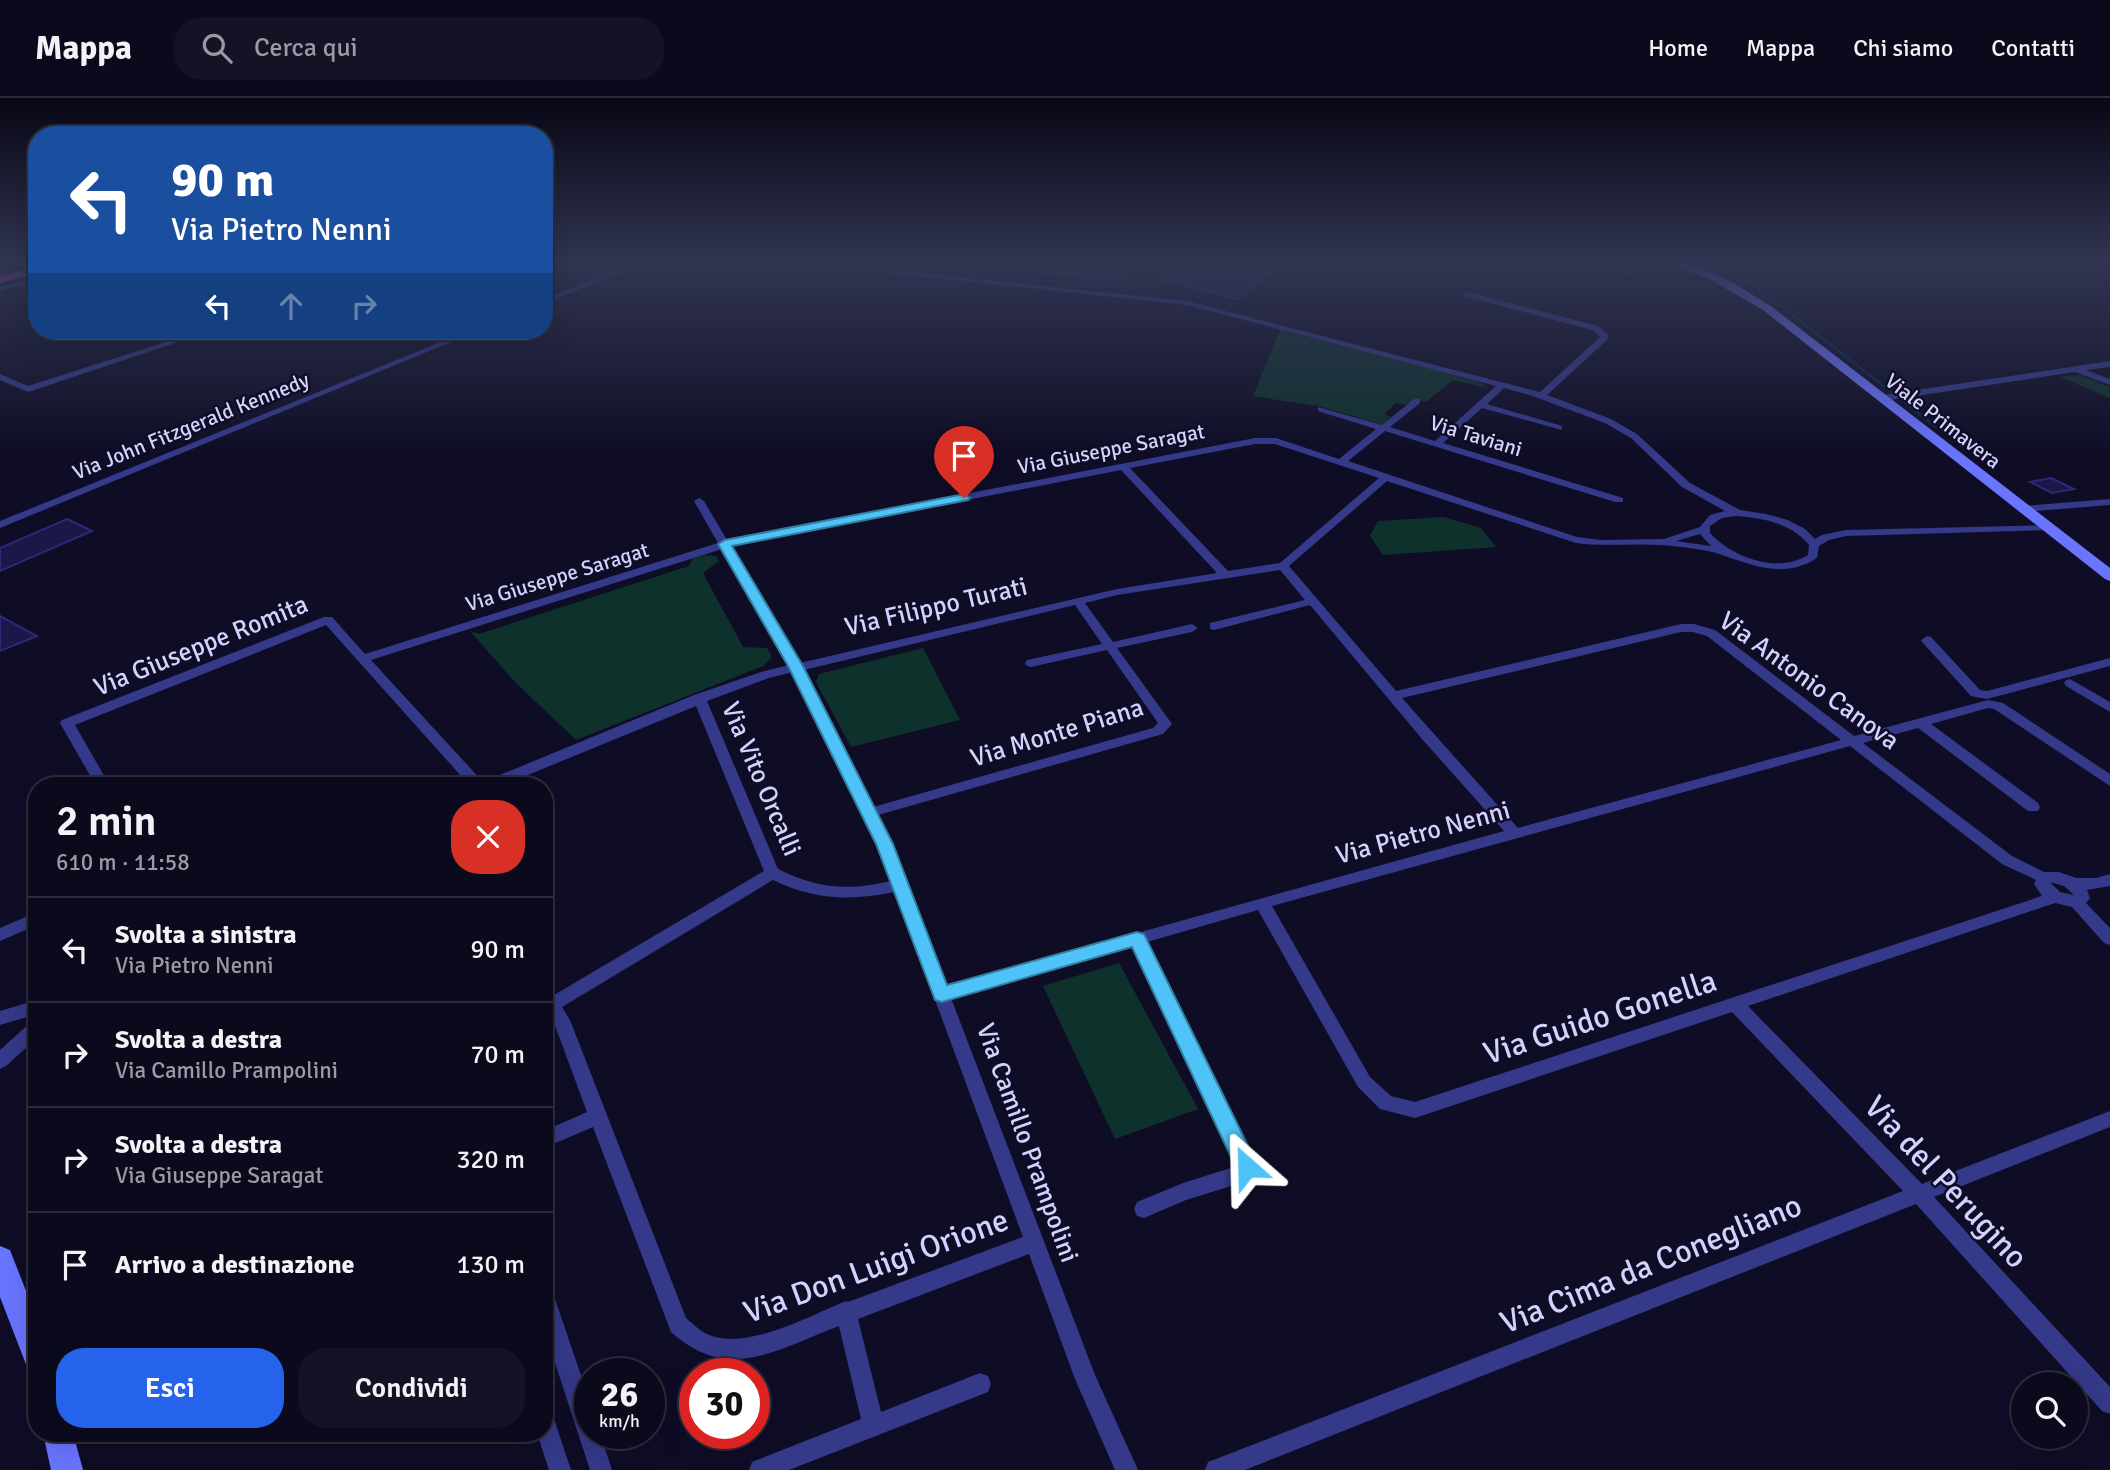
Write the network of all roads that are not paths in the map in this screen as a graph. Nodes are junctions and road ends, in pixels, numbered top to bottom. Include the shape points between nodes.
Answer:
1 (1279, 327) edge
2 (1591, 327) edge
3 (1792, 327) edge
4 (179, 340) edge
5 (452, 340) edge
6 (2110, 364) edge
7 (2077, 369) junction
8 (0, 377) edge
9 (2110, 382) edge
10 (1502, 385) junction
11 (1541, 396) junction
12 (1886, 398) junction
13 (1417, 401) dead end
14 (1480, 405) junction
15 (1321, 409) dead end
16 (1382, 428) junction
17 (1559, 428) dead end
18 (1437, 444) junction
19 (1341, 462) junction
20 (1123, 466) junction
21 (1385, 478) junction
22 (1686, 485) junction
23 (1619, 500) dead end
24 (699, 501) dead end
25 (2110, 502) edge
26 (2024, 509) junction
27 (1737, 513) junction
28 (1776, 520) junction
29 (0, 525) edge
30 (1707, 525) junction
31 (2047, 527) junction
32 (1846, 533) junction
33 (1661, 542) junction
34 (725, 544) junction
35 (1814, 545) junction
36 (1725, 552) junction
37 (1283, 566) junction
38 (1225, 575) junction
39 (2110, 576) edge
40 (1078, 601) junction
41 (1314, 601) junction
42 (1214, 626) dead end
43 (1192, 628) dead end
44 (1927, 640) dead end
45 (1110, 645) junction
46 (364, 658) junction
47 (2110, 662) edge
48 (1031, 663) dead end
49 (796, 666) junction
50 (2070, 683) dead end
51 (1394, 696) junction
52 (699, 698) junction
53 (2110, 708) edge
54 (1919, 722) junction
55 (1851, 741) junction
56 (98, 777) edge
57 (470, 777) edge
58 (508, 777) edge
59 (2110, 781) edge
60 (2034, 807) dead end
61 (869, 813) junction
62 (1515, 834) junction
63 (772, 873) junction
64 (2044, 878) junction
65 (2110, 880) edge
66 (2073, 884) junction
67 (901, 885) junction
68 (2056, 897) junction
69 (2076, 902) junction
70 (1262, 903) junction
71 (28, 922) edge
72 (0, 935) edge
73 (1137, 939) junction
74 (2110, 939) edge
75 (942, 994) junction
76 (553, 1000) edge
77 (1735, 1004) junction
78 (28, 1011) edge
79 (28, 1011) edge
80 (553, 1016) edge
81 (0, 1018) edge
82 (0, 1024) edge
83 (28, 1032) edge
84 (28, 1035) edge
85 (0, 1048) edge
86 (0, 1061) edge
87 (599, 1115) junction
88 (2110, 1119) edge
89 (553, 1136) edge
90 (1918, 1193) junction
91 (1144, 1209) dead end
92 (1033, 1243) junction
93 (0, 1260) edge
94 (28, 1305) edge
95 (846, 1311) junction
96 (553, 1323) edge
97 (980, 1384) dead end
98 (2110, 1403) edge
99 (873, 1424) junction
100 (60, 1442) edge
101 (551, 1442) edge
102 (67, 1470) edge
103 (560, 1470) edge
104 (601, 1470) edge
105 (760, 1470) edge
106 (1127, 1470) edge
107 (1216, 1470) edge

1 - 10 street
2 - 11 street via 1605,337
3 - 12 main road, Viale Primavera
4 - 8 street via 28,389
5 - 29 street, Via John Fitzgerald Kennedy
6 - 7 street
7 - 9 street
7 - 12 street
10 - 11 street
10 - 14 street
11 - 22 street via 1608,421 1634,436
12 - 26 main road, Viale Primavera
13 - 16 street
14 - 17 street
14 - 18 street
15 - 16 street, Via Taviani
16 - 18 street, Via Taviani
16 - 19 street
18 - 23 street, Via Taviani
19 - 20 street, Via Giuseppe Saragat via 1276,441 1255,441
19 - 21 street, Via Giuseppe Saragat
20 - 34 street, Via Giuseppe Saragat
20 - 38 street
21 - 33 street, Via Giuseppe Saragat via 1576,540
21 - 37 street
22 - 27 street
22 - 30 street
24 - 34 street, Via Camillo Prampolini
25 - 26 street
26 - 31 main road, Viale Primavera
27 - 28 street
27 - 30 street via 1721,515
28 - 32 street
28 - 35 street via 1801,531
30 - 33 street, Via Giuseppe Saragat
30 - 36 street via 1711,542
31 - 32 street
31 - 39 main road, Viale Primavera
32 - 35 street
33 - 36 street, Via Giuseppe Saragat
34 - 46 street, Via Giuseppe Saragat
34 - 49 street, Via Camillo Prampolini
35 - 36 street via 1811,559 1792,566 1762,565
37 - 38 street, Via Filippo Turati
37 - 41 street
38 - 40 street, Via Filippo Turati
40 - 45 street, Via Monte Piana
40 - 49 street, Via Filippo Turati
41 - 42 street
41 - 51 street
43 - 45 street
44 - 47 street via 1976,693 1987,695
45 - 48 street
45 - 61 street, Via Monte Piana via 1166,724 1158,731
46 - 56 street, Via Giuseppe Romita via 328,620 67,723
46 - 57 street, Via Giuseppe Romita
49 - 52 street, Via Filippo Turati
49 - 61 street, Via Camillo Prampolini
50 - 53 street
51 - 55 street, Via Antonio Canova via 1694,628 1711,632
51 - 62 street
52 - 58 street, Via Filippo Turati
52 - 63 street, Via Vito Orcalli
54 - 55 street, Via Pietro Nenni
54 - 59 street, Via Pietro Nenni via 1988,704 1998,706
54 - 60 street
55 - 62 street, Via Pietro Nenni
55 - 64 street, Via Antonio Canova via 2007,860
61 - 67 street, Via Camillo Prampolini
62 - 70 street, Via Pietro Nenni
63 - 67 street, Via Vito Orcalli via 805,890 833,894 862,894
63 - 76 street
64 - 66 street, Via Antonio Canova
64 - 68 street via 2044,888
65 - 66 street, Via Antonio Canova
66 - 69 street via 2082,895
67 - 75 street, Via Camillo Prampolini
68 - 69 street
68 - 77 street, Via Guido Gonella
69 - 74 street
70 - 73 street, Via Pietro Nenni
70 - 77 street, Via Guido Gonella via 1364,1082 1386,1103 1415,1110
71 - 72 street
73 - 75 street, Via Pietro Nenni
73 - 91 street via 1247,1167 1242,1174
75 - 92 street, Via Camillo Prampolini
77 - 90 street, Via del Perugino
78 - 81 street
79 - 82 street
80 - 87 street, Via Don Luigi Orione
83 - 85 street
84 - 86 street
87 - 89 street
87 - 95 street, Via Don Luigi Orione via 678,1325 697,1342 721,1351 752,1348
88 - 90 street, Via Cima da Conegliano
90 - 98 street, Via del Perugino
90 - 107 street, Via Cima da Conegliano
92 - 95 street, Via Don Luigi Orione
92 - 106 street, Via Camillo Prampolini
93 - 94 main road
95 - 99 street
96 - 104 street
97 - 99 street
99 - 105 street
100 - 102 main road
101 - 103 street

